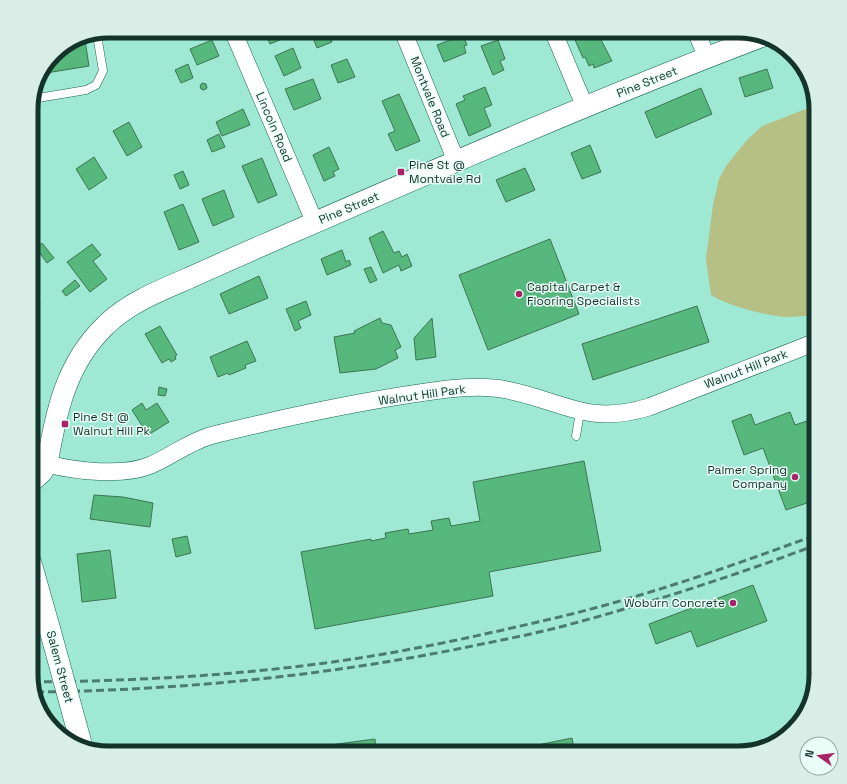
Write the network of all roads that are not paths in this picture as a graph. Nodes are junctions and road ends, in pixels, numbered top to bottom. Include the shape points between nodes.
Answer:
1 (236, 38) edge
2 (406, 38) edge
3 (556, 38) edge
4 (699, 38) edge
5 (98, 39) edge
6 (754, 40) edge
7 (707, 58) junction
8 (39, 98) edge
9 (585, 107) junction
10 (457, 163) junction
11 (314, 223) junction
12 (809, 345) edge
13 (580, 412) junction
14 (576, 436) dead end
15 (47, 464) junction
16 (38, 476) edge
17 (38, 588) edge
18 (80, 740) edge

1 - 11 street, Lincoln Road
2 - 10 street, Montvale Road
3 - 9 street
4 - 7 street
5 - 8 lane via 103,71 96,85 86,90
6 - 7 street, Pine Street
7 - 9 street, Pine Street
9 - 10 street, Pine Street
10 - 11 street, Pine Street
11 - 15 street, Pine Street via 156,292 106,325 84,350 69,377 60,400
12 - 13 street, Walnut Hill Park via 640,409 609,414
13 - 14 lane
13 - 15 street, Walnut Hill Park via 506,389 453,389 306,414 211,436 193,442 154,464 134,470 69,469
15 - 16 street, Pine Street
17 - 18 street, Salem Street, bridge

